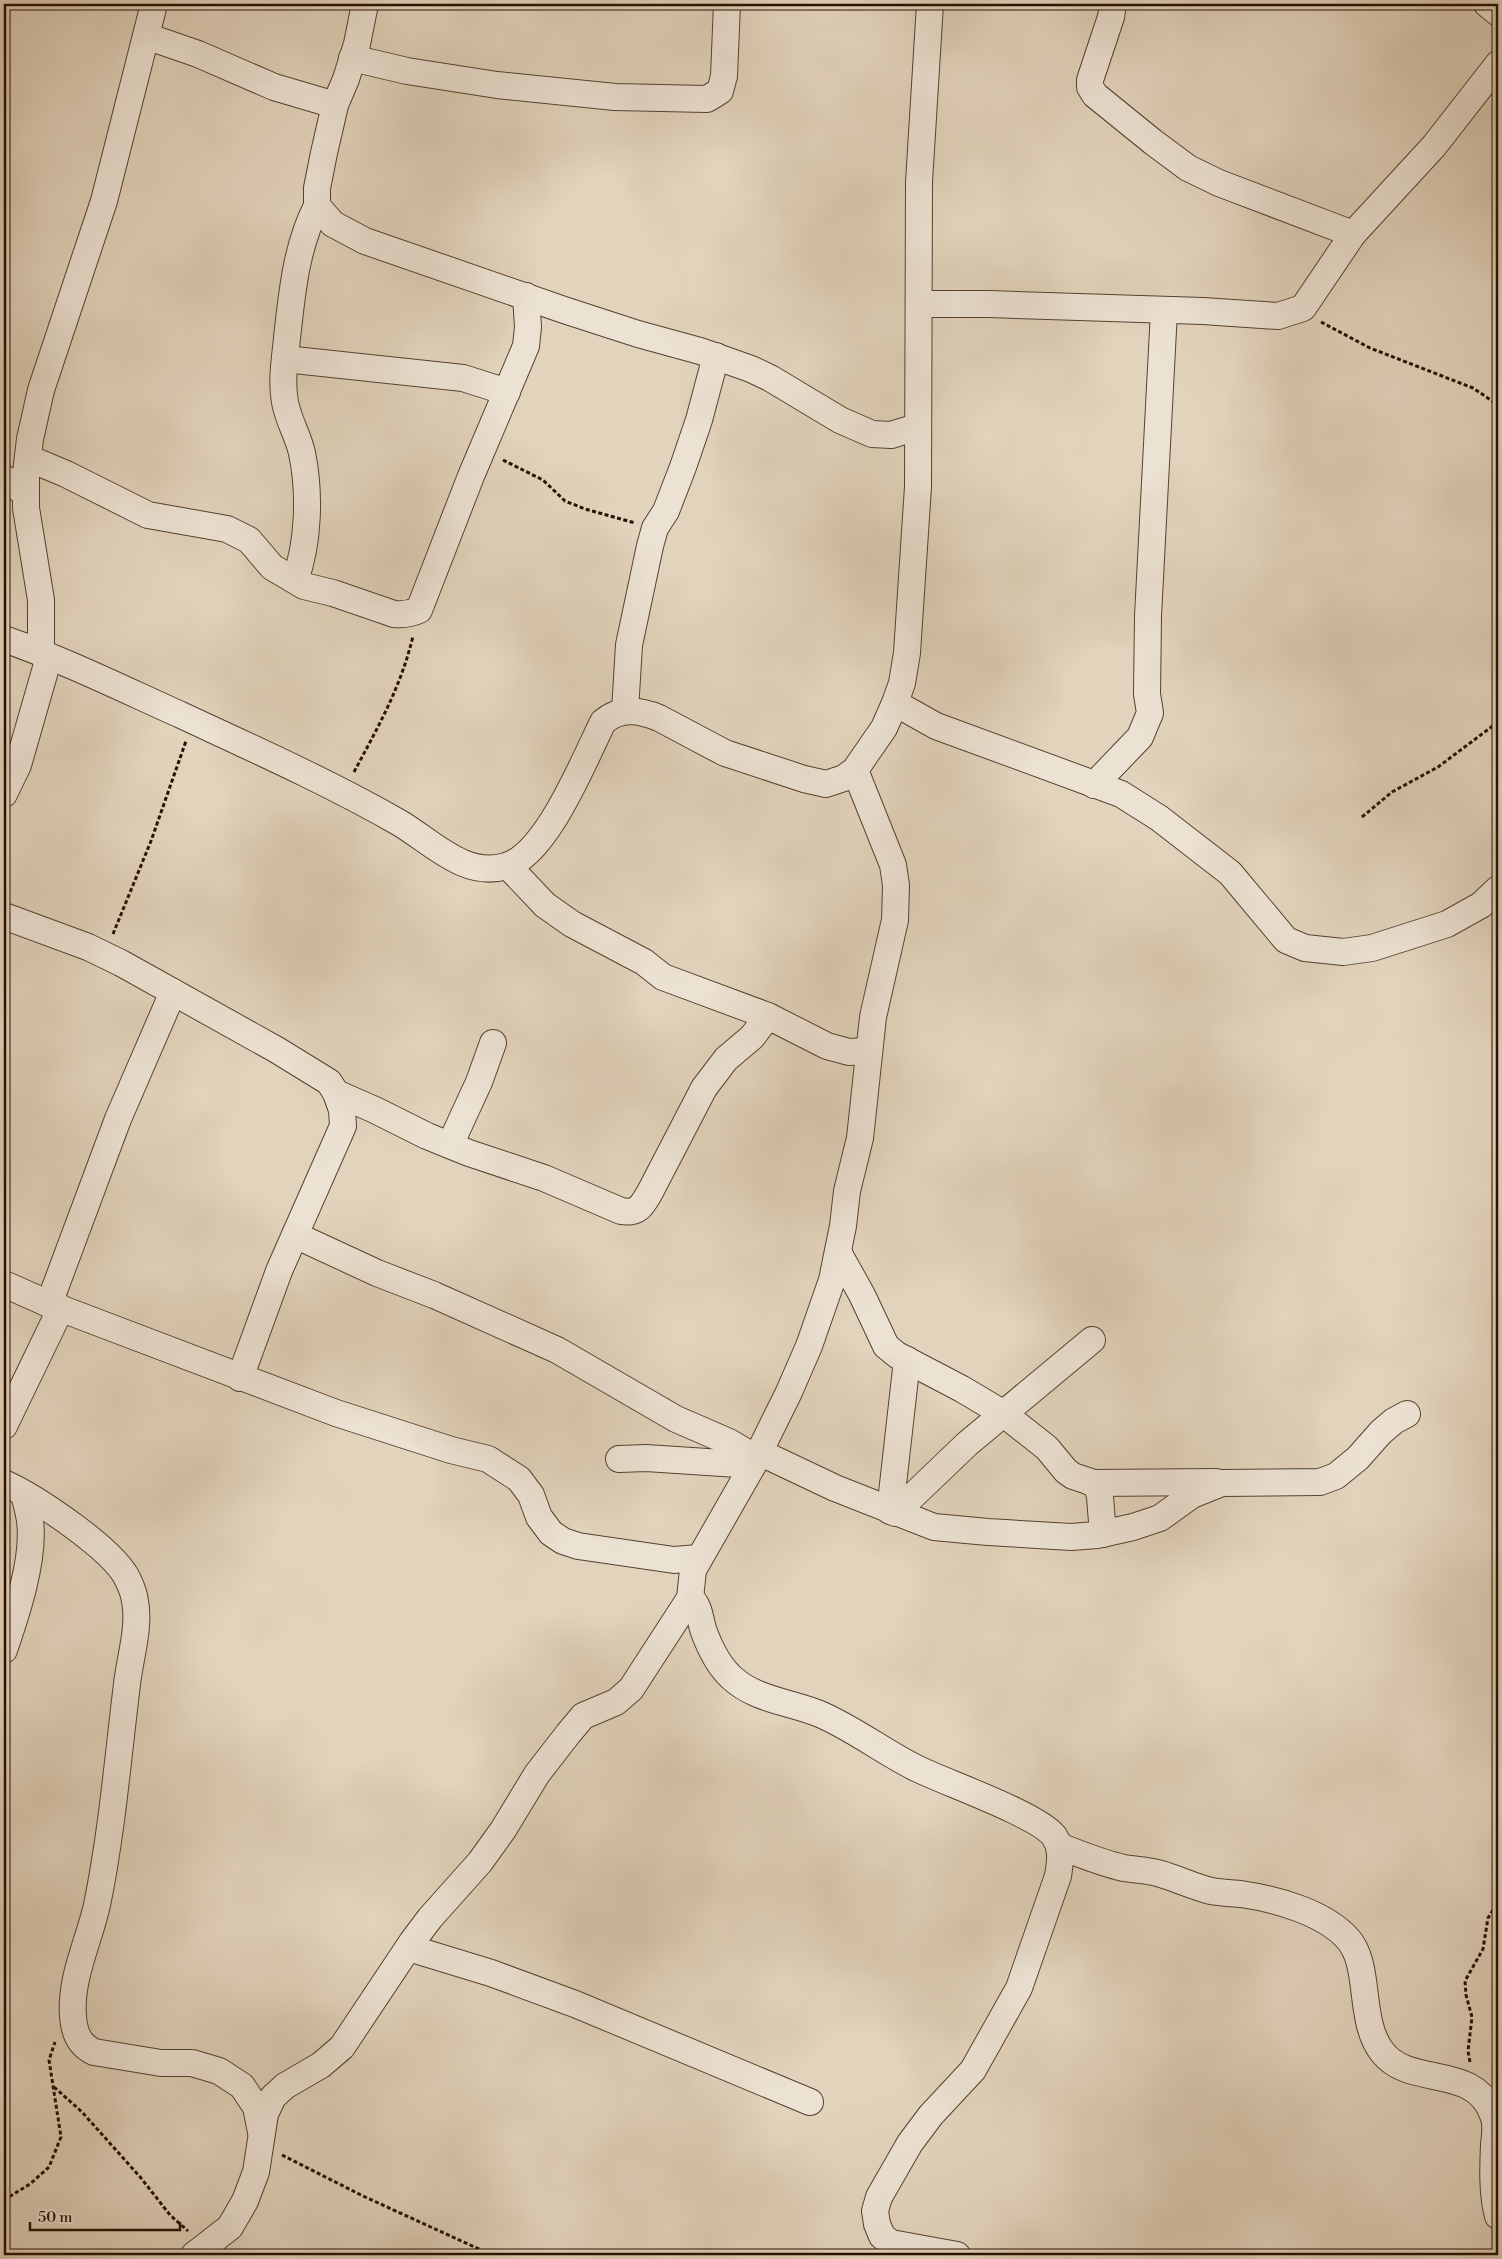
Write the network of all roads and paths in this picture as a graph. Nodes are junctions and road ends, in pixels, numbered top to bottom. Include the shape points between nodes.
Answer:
1 (154, 4) edge
2 (365, 4) edge
3 (726, 4) edge
4 (930, 4) edge
5 (1113, 4) edge
6 (1487, 4) edge
7 (1498, 13) edge
8 (146, 36) junction
9 (352, 58) junction
10 (1498, 64) edge
11 (335, 104) junction
12 (317, 206) junction
13 (1353, 234) junction
14 (526, 296) junction
15 (919, 304) junction
16 (1303, 308) junction
17 (1164, 311) junction
18 (716, 356) junction
19 (285, 359) junction
20 (507, 392) junction
21 (1498, 405) edge
22 (917, 427) junction
23 (482, 450) junction
24 (28, 458) junction
25 (4, 478) edge
26 (26, 494) junction
27 (655, 528) junction
28 (295, 580) junction
29 (419, 610) junction
30 (4, 639) edge
31 (45, 655) junction
32 (895, 703) junction
33 (625, 711) junction
34 (194, 721) junction
35 (1498, 722) edge
36 (855, 770) junction
37 (1094, 785) junction
38 (341, 791) junction
39 (4, 794) edge
40 (1362, 816) dead end
41 (508, 866) junction
42 (1492, 903) edge
43 (4, 916) edge
44 (104, 955) junction
45 (173, 992) junction
46 (768, 1016) junction
47 (493, 1043) dead end
48 (869, 1050) junction
49 (336, 1093) junction
50 (450, 1145) junction
51 (295, 1235) junction
52 (838, 1252) junction
53 (4, 1284) edge
54 (55, 1306) junction
55 (1092, 1340) dead end
56 (907, 1360) junction
57 (240, 1378) junction
58 (1004, 1414) junction
59 (1407, 1414) dead end
60 (4, 1426) edge
61 (756, 1458) junction
62 (619, 1459) dead end
63 (1092, 1482) junction
64 (1223, 1482) junction
65 (14, 1489) edge
66 (893, 1512) junction
67 (1103, 1534) junction
68 (700, 1558) junction
69 (690, 1598) junction
70 (4, 1650) edge
71 (1059, 1846) junction
72 (1498, 1902) edge
73 (409, 1948) junction
74 (72, 2014) junction
75 (54, 2087) junction
76 (1478, 2092) junction
77 (810, 2102) dead end
78 (1496, 2115) edge
79 (261, 2137) junction
80 (4, 2200) edge
81 (1498, 2216) edge
82 (208, 2253) edge
83 (492, 2255) edge
84 (957, 2255) edge

1 - 8 street
2 - 9 street
3 - 9 street via 724,76 720,91 707,99 615,97 497,85 407,71
4 - 15 street via 918,182
5 - 13 street via 1090,80 1095,95 1188,168
6 - 7 street
8 - 11 street via 198,54 274,87
8 - 24 street via 104,201 41,390
9 - 11 street
10 - 13 street via 1434,146
11 - 12 street via 317,188
12 - 14 street via 333,224 366,241
12 - 19 street via 306,228 298,258
13 - 16 street
14 - 18 street via 638,334
14 - 20 street via 526,346
15 - 17 street
15 - 22 street
16 - 17 street via 1278,316
16 - 21 path via 1345,336 1456,380
17 - 37 street via 1148,616 1147,694 1150,713 1140,737
18 - 22 street via 770,378 808,403 872,434 891,435
18 - 27 street via 683,467 666,511
19 - 20 street via 463,378
19 - 28 street via 285,402 302,452 306,481 306,540
20 - 23 street
22 - 32 street via 918,487 907,653
23 - 27 path via 543,480 564,501
23 - 29 street
24 - 26 street
24 - 28 street via 148,515 227,529 249,540 272,567
25 - 26 street
26 - 31 street
27 - 33 street via 629,645
28 - 29 street via 304,586 394,614 404,615
29 - 38 path via 404,668 384,716
30 - 31 street
31 - 34 street
31 - 39 street via 18,764
32 - 36 street via 884,728
32 - 37 street via 936,726
33 - 36 street via 642,712 658,718 725,753 804,780 826,784
33 - 41 street via 603,722 542,838 527,855
34 - 38 street
34 - 44 path via 151,841
35 - 40 path via 1438,767 1392,792
36 - 48 street via 893,864 896,885 895,920 874,1010
37 - 42 street via 1121,794 1200,849 1230,873 1286,940 1305,948 1343,952 1372,948 1447,924
38 - 41 street via 470,867 483,870
41 - 46 street via 527,888 572,924 623,949 664,977
43 - 44 street
44 - 45 street
45 - 49 street via 329,1082
45 - 54 street via 118,1119
46 - 48 street via 827,1046 849,1052
46 - 50 street via 704,1088 641,1208 631,1213
47 - 50 street
48 - 52 street via 860,1138 847,1191
49 - 50 street
49 - 51 street via 342,1110 342,1126
51 - 57 street
51 - 61 street via 557,1350 676,1419 729,1442
52 - 56 street via 886,1346
52 - 61 street via 832,1280 809,1346
53 - 54 street
54 - 57 street
54 - 60 street
55 - 58 street
56 - 58 street
56 - 66 street
57 - 68 street via 336,1413 488,1459 519,1478 531,1495 539,1517 551,1534 563,1541 674,1560
58 - 63 street via 1047,1448 1066,1471
58 - 66 street
59 - 64 street via 1381,1432 1358,1458 1336,1476 1320,1482
61 - 62 street
61 - 66 street
61 - 68 street
63 - 64 street
63 - 67 street via 1099,1488
64 - 67 street via 1192,1495 1160,1518
65 - 70 street via 30,1523 30,1549 19,1608
65 - 74 street via 94,1542 114,1560 127,1578 135,1601 132,1654 97,1906 74,1993
66 - 67 street via 934,1526 988,1532 1071,1537
68 - 69 street via 693,1570
69 - 71 street via 695,1601 704,1633 718,1662 732,1678 769,1698 820,1714 917,1768 1031,1820 1054,1835
69 - 73 street via 631,1689 616,1702 583,1716 537,1774 480,1862 430,1918
71 - 76 street via 1124,1868 1160,1873 1213,1891 1274,1900 1294,1906 1324,1922 1344,1935 1357,1952 1369,2024 1383,2053 1395,2064 1468,2084
71 - 84 street via 1058,1876 1019,1988 973,2070 910,2143 890,2174 875,2211 882,2236 891,2244
72 - 76 path via 1488,1918 1483,1949 1465,1981 1472,2017 1468,2051
73 - 77 street via 491,1973 575,2004
73 - 79 street via 342,2046 321,2065 273,2097 265,2114
74 - 75 path via 55,2043 50,2060
74 - 79 street via 80,2042 94,2052 161,2063 192,2063 219,2071 242,2086 256,2107
75 - 80 path via 61,2137 50,2167
75 - 82 path via 82,2112 142,2178 170,2215
76 - 78 street
78 - 81 street via 1493,2173
79 - 82 street via 256,2172 224,2247
79 - 83 path via 295,2162

